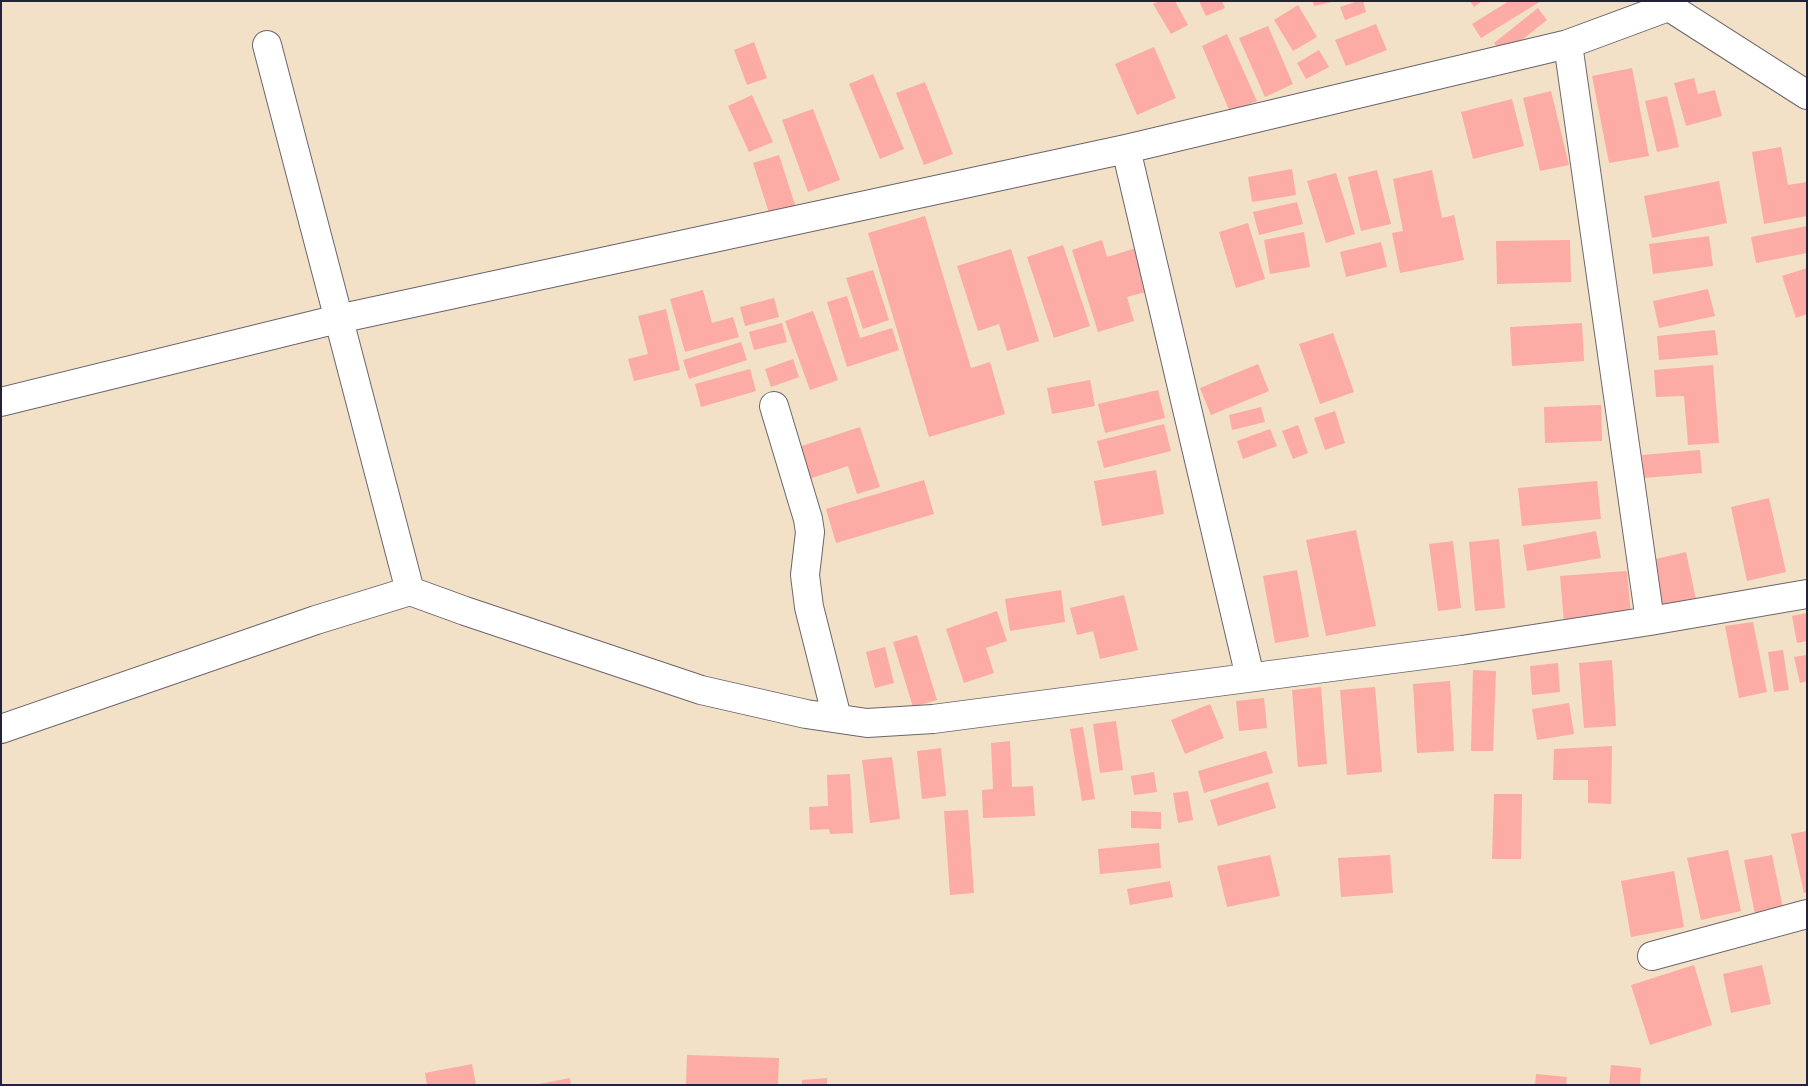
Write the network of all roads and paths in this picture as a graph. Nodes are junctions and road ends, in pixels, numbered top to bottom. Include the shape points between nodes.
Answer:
1 (1664, 4) edge
2 (1568, 44) junction
3 (267, 45) dead end
4 (1807, 95) edge
5 (1126, 149) junction
6 (338, 320) junction
7 (1, 402) edge
8 (774, 406) dead end
9 (410, 591) junction
10 (1807, 594) edge
11 (1650, 621) junction
12 (1250, 677) junction
13 (837, 718) junction
14 (1, 729) edge
15 (1807, 914) edge
16 (1652, 956) dead end

1 - 2 main road
1 - 4 main road
2 - 5 main road
2 - 11 main road
3 - 6 main road
5 - 6 main road
5 - 12 main road
6 - 7 main road
6 - 9 main road
8 - 13 main road via 808,519 810,532 805,575 809,607
9 - 13 main road via 701,690
9 - 14 main road via 316,620
10 - 11 main road
11 - 12 main road
12 - 13 main road via 934,719 866,723
15 - 16 main road

